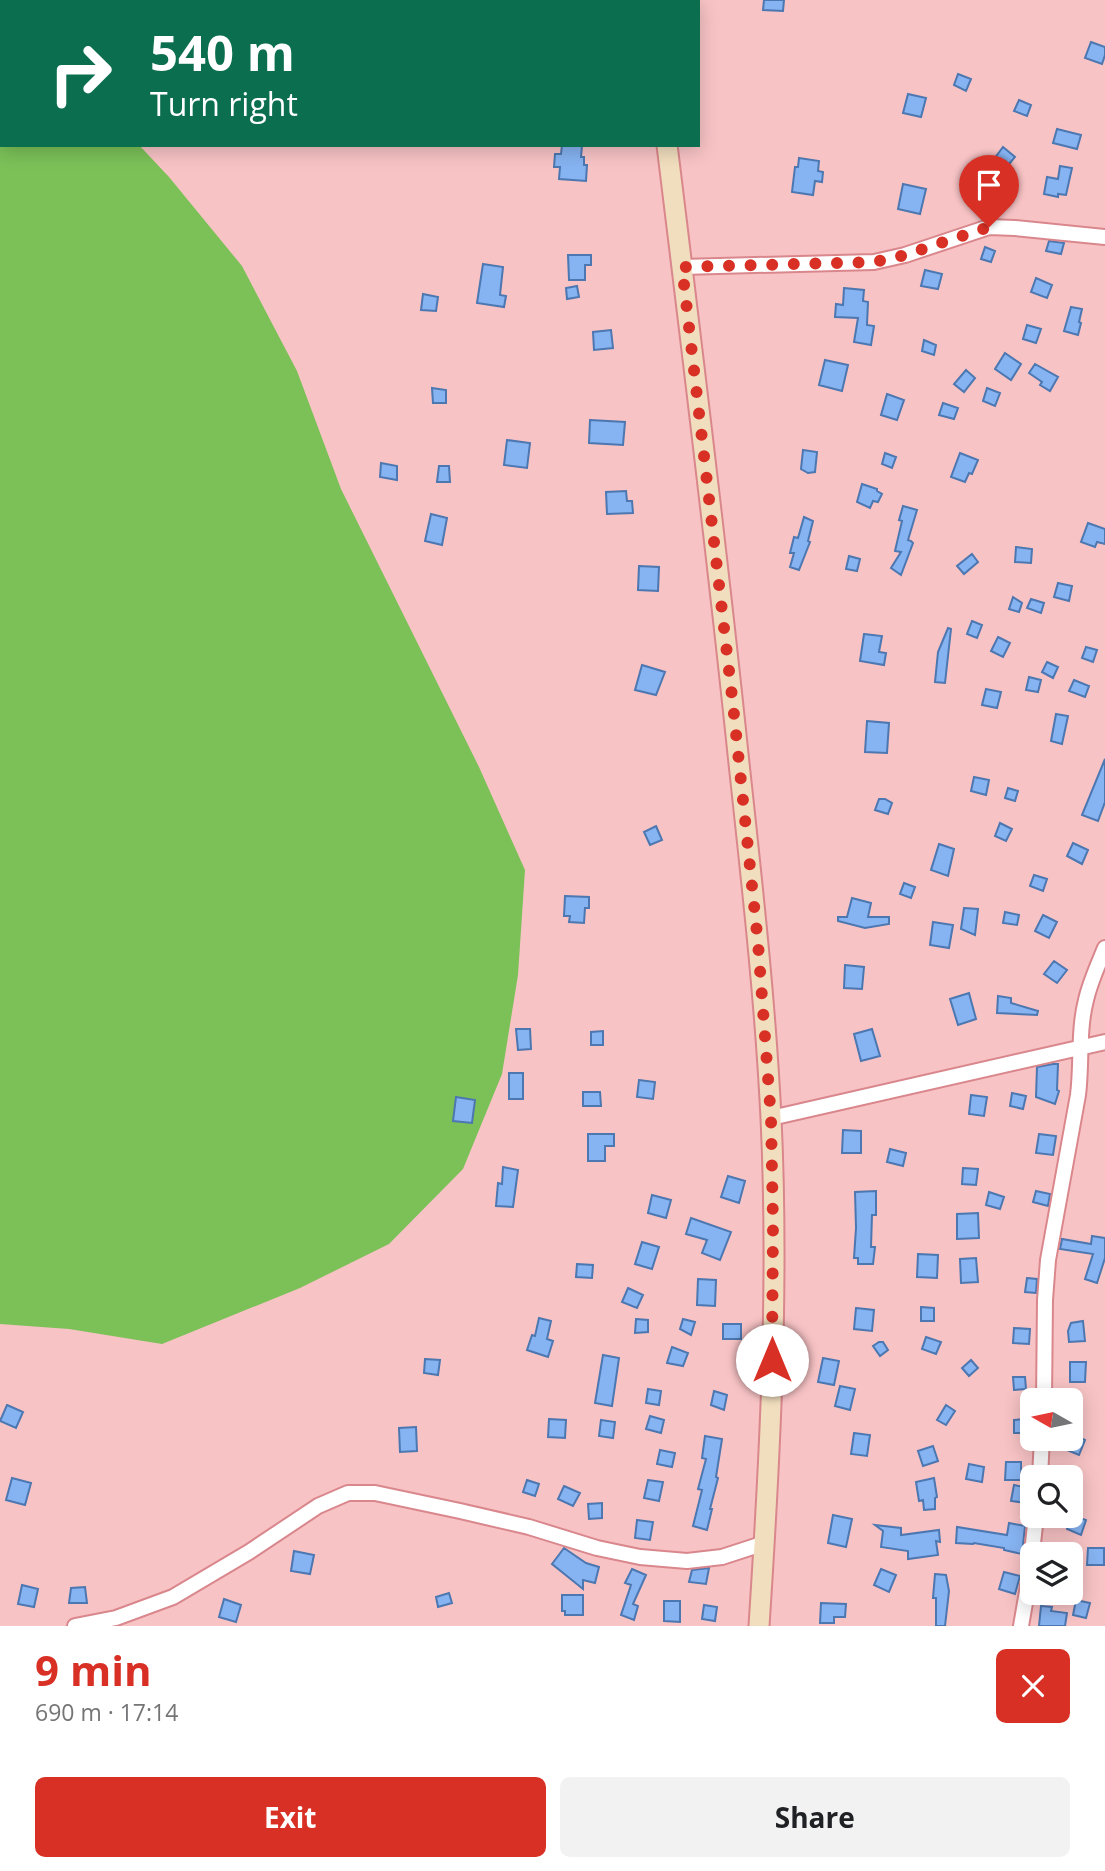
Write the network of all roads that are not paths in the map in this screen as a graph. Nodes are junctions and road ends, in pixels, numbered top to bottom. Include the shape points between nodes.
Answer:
1 (667, 147) edge
2 (1105, 237) edge
3 (682, 267) junction
4 (1105, 948) edge
5 (1105, 1042) edge
6 (1081, 1047) junction
7 (771, 1118) junction
8 (1044, 1388) edge
9 (1035, 1528) edge
10 (765, 1543) junction
11 (75, 1626) edge
12 (759, 1626) edge
13 (1021, 1626) edge

1 - 3 main road
2 - 3 street via 989,227 874,262
3 - 7 main road via 758,943
4 - 6 street via 1085,1002
5 - 6 street
6 - 7 street
6 - 8 street via 1078,1095 1048,1261
7 - 10 main road via 772,1387
9 - 13 street
10 - 11 street via 722,1557 687,1561 640,1558 460,1511 375,1493 348,1493 318,1506 173,1597 116,1618
10 - 12 main road

